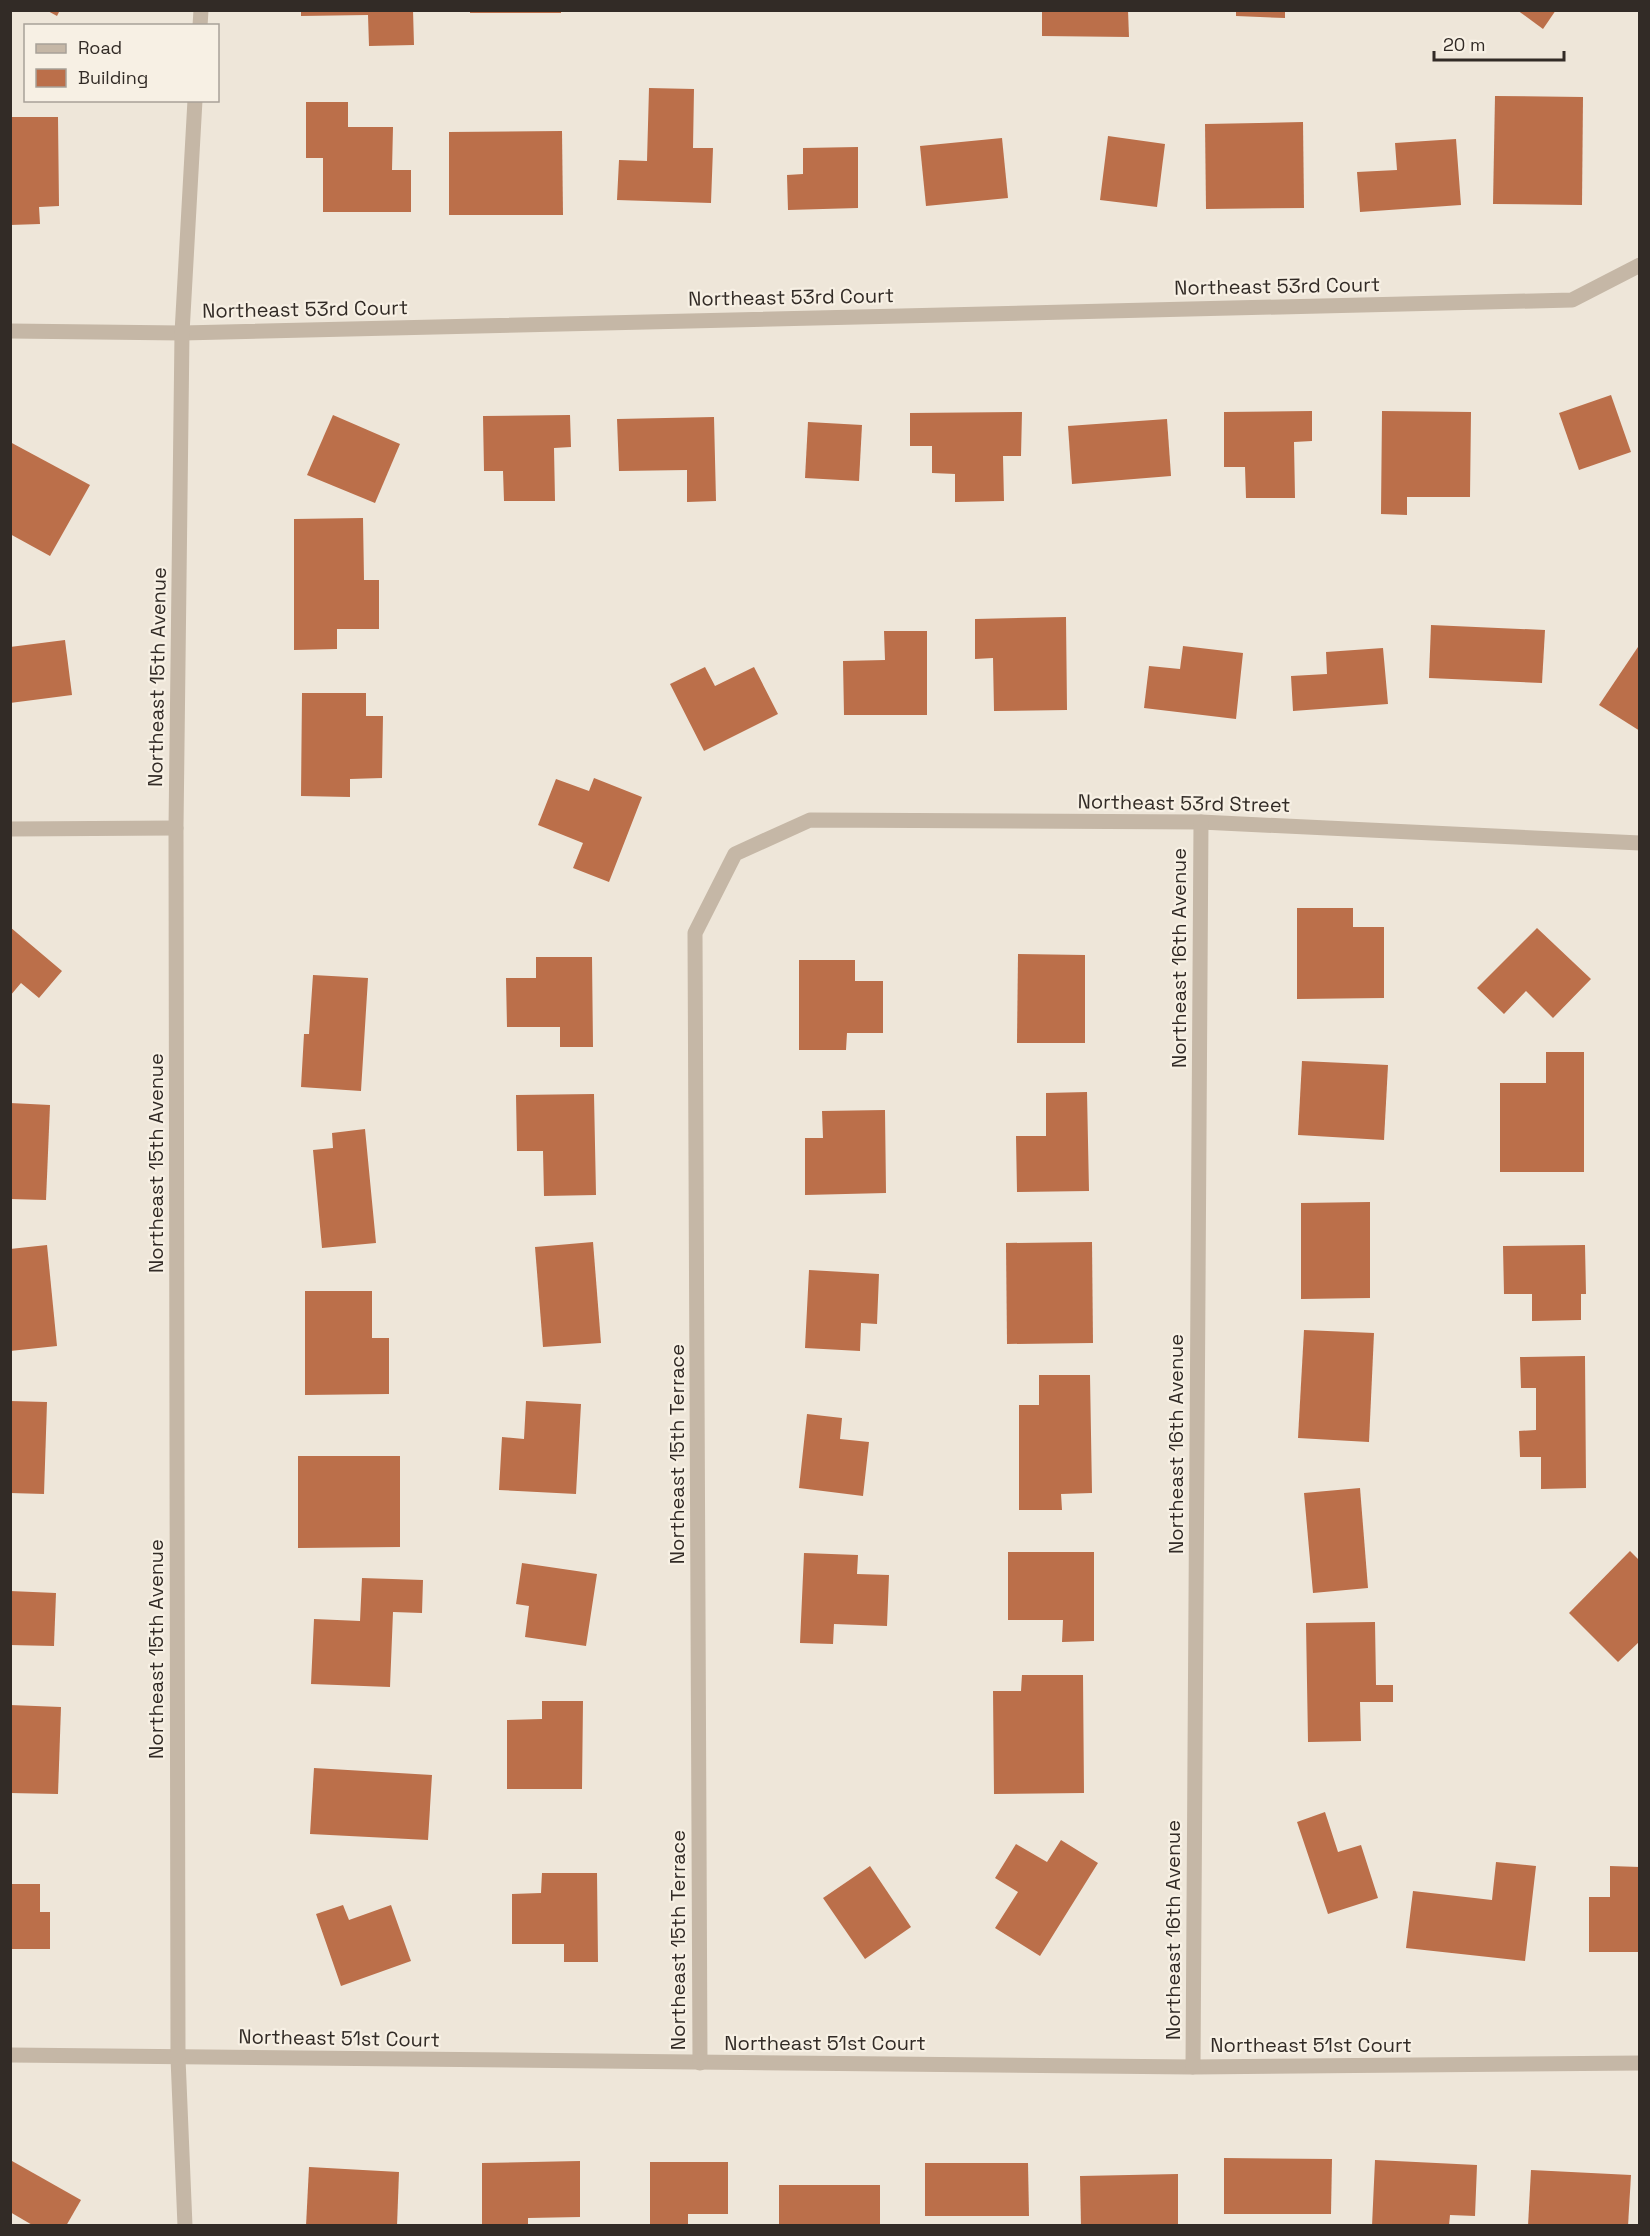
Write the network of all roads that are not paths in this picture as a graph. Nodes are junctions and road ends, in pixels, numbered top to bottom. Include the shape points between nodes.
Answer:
1 (195, 102) edge
2 (1640, 266) edge
3 (10, 331) edge
4 (182, 333) junction
5 (1201, 822) junction
6 (176, 828) junction
7 (10, 829) edge
8 (1640, 843) edge
9 (735, 854) joint
10 (10, 2055) edge
11 (178, 2058) junction
12 (700, 2063) junction
13 (1640, 2063) edge
14 (1193, 2067) junction
15 (185, 2226) edge

1 - 4 street, Northeast 15th Avenue
2 - 4 street, Northeast 53rd Court via 1572,300
3 - 4 street, Northeast 53rd Court
4 - 6 street, Northeast 15th Avenue
5 - 8 street, Northeast 53rd Street
5 - 9 street, Northeast 53rd Street via 810,820
5 - 14 street, Northeast 16th Avenue
6 - 7 street
6 - 11 street, Northeast 15th Avenue
9 - 12 street, Northeast 15th Terrace via 695,933
10 - 11 street, Northeast 51st Court
11 - 12 street, Northeast 51st Court
11 - 15 street, Northeast 15th Avenue
12 - 14 street, Northeast 51st Court
13 - 14 street, Northeast 51st Court

